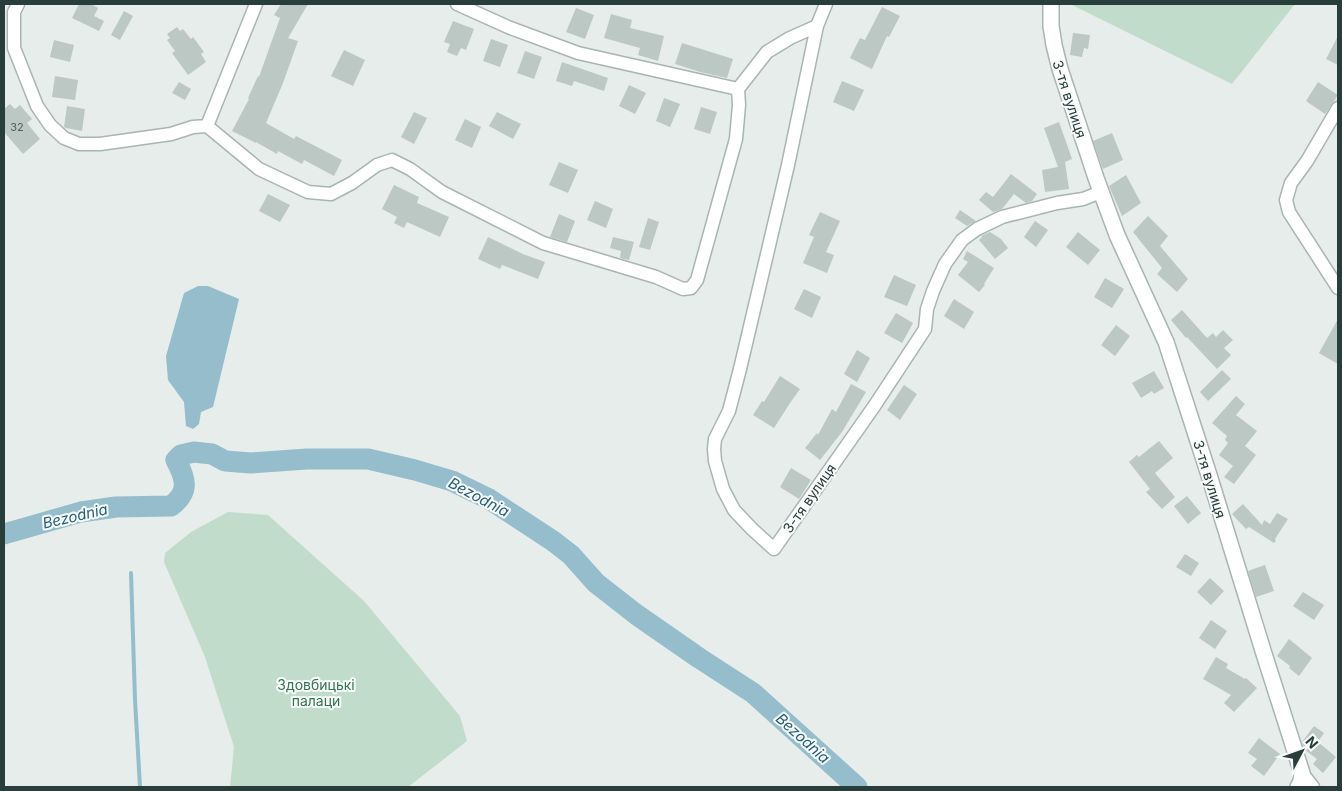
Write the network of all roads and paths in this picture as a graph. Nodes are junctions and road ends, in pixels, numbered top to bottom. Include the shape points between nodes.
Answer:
1 (18, 4) edge
2 (256, 4) edge
3 (457, 4) edge
4 (826, 4) edge
5 (1051, 4) edge
6 (817, 26) junction
7 (738, 89) junction
8 (1338, 108) edge
9 (207, 126) junction
10 (1101, 192) junction
11 (1338, 288) edge
12 (1300, 780) edge
13 (1312, 787) edge

1 - 9 street via 14,12 14,48 37,106 64,138 78,144 100,144
2 - 9 street
3 - 7 street via 578,53
4 - 6 street
5 - 10 street, 3-тя вулиця via 1052,36 1060,70
6 - 7 street via 767,52
6 - 10 street, 3-тя вулиця via 740,369 729,411 714,449 723,489 734,510 774,549 926,329 927,309 933,292 945,264 962,240 977,228 1002,217
7 - 9 street via 736,139 698,280 691,288 683,289 656,276 543,244 442,192 392,160 377,165 331,194 308,192 259,169
8 - 11 street via 1291,183 1286,200 1288,212
10 - 12 street, 3-тя вулиця via 1166,342 1265,657
12 - 13 street, 3-тя вулиця

